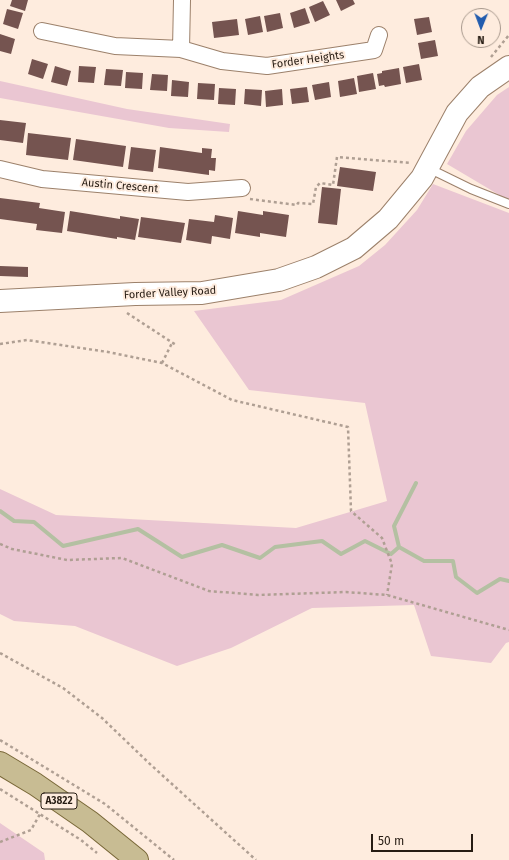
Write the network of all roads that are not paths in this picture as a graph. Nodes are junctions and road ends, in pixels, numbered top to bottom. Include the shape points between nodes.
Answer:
1 (182, 0) edge
2 (42, 31) dead end
3 (378, 35) dead end
4 (181, 49) junction
5 (509, 67) edge
6 (420, 165) junction
7 (0, 168) edge
8 (242, 188) road end
9 (509, 204) edge
10 (0, 301) edge
11 (0, 763) edge
12 (137, 860) edge

1 - 4 street
2 - 4 street, Forder Heights via 115,46
3 - 4 street, Forder Heights via 374,50 267,66 222,61
5 - 6 main road, Forder Valley Road via 480,88 458,112
6 - 9 lane
6 - 10 main road, Forder Valley Road via 422,178 388,219 354,248 316,267 279,280 202,293
7 - 8 street, Austin Crescent via 42,179 188,192
11 - 12 main road, A3822 via 90,822

